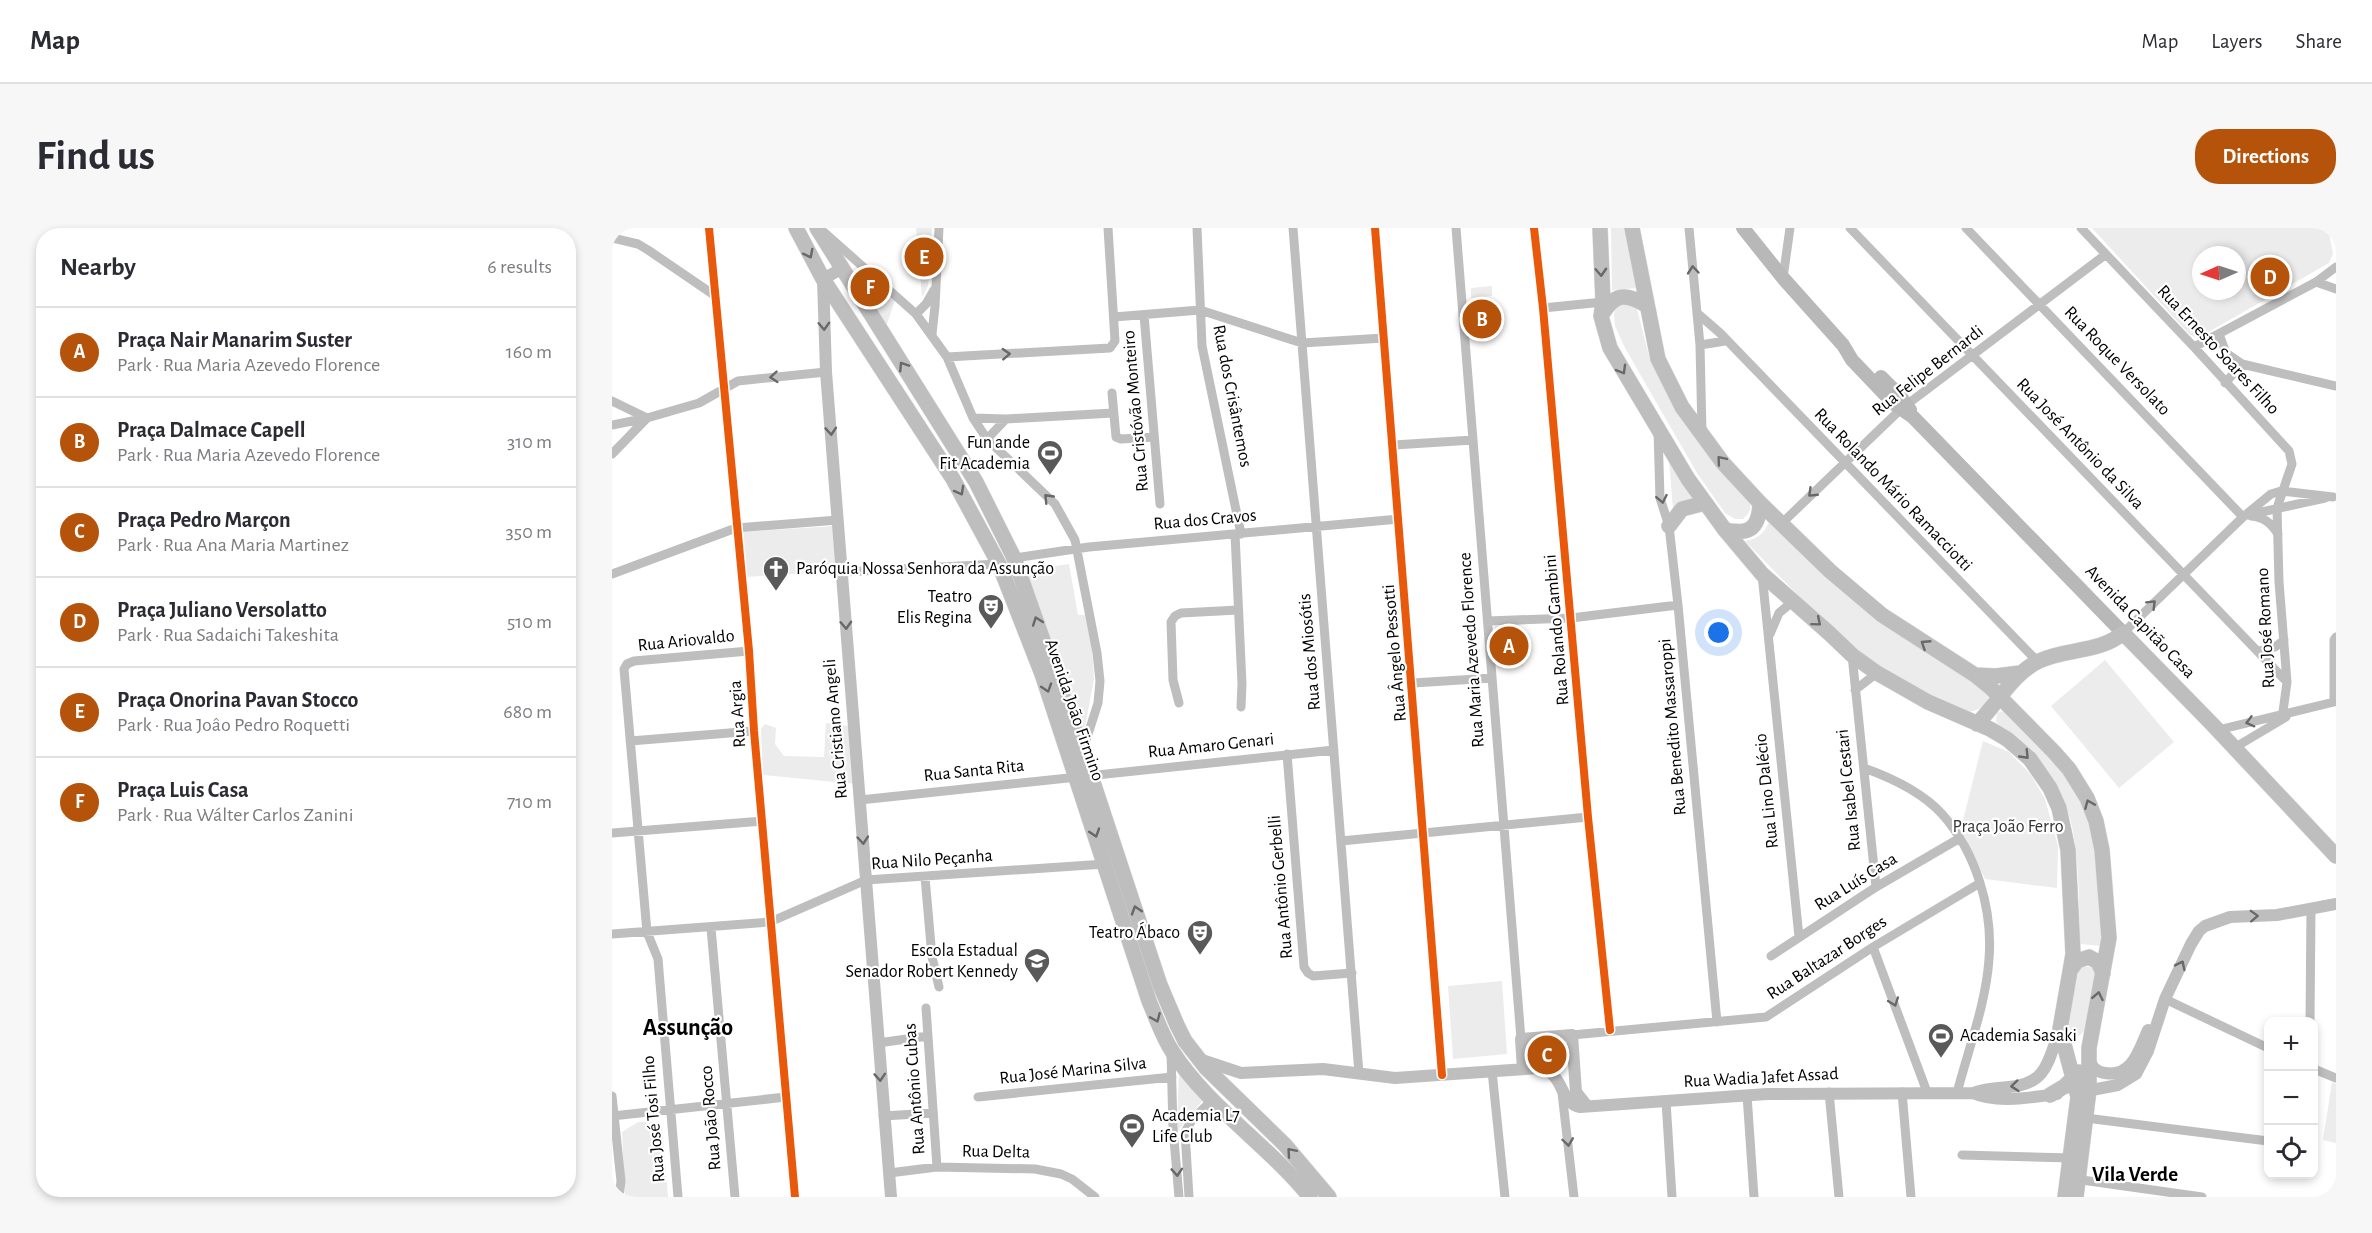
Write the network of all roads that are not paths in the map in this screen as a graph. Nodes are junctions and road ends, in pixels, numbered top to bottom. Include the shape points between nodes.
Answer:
1 (709, 228) edge
2 (796, 228) edge
3 (818, 228) edge
4 (939, 228) edge
5 (1108, 228) edge
6 (1197, 228) edge
7 (1293, 228) edge
8 (1376, 228) edge
9 (1456, 228) edge
10 (1534, 228) edge
11 (1600, 228) edge
12 (1632, 228) edge
13 (1689, 228) edge
14 (1743, 228) edge
15 (1790, 228) edge
16 (1850, 228) edge
17 (1966, 228) edge
18 (2081, 228) edge
19 (612, 238) edge
20 (2105, 255) junction
21 (864, 267) junction
22 (2336, 267) edge
23 (842, 268) junction
24 (1783, 278) junction
25 (823, 279) junction
26 (2316, 282) junction
27 (936, 286) junction
28 (2336, 290) edge
29 (714, 295) junction
30 (1646, 305) junction
31 (2040, 305) junction
32 (1543, 308) junction
33 (1602, 309) junction
34 (1200, 310) junction
35 (1696, 313) junction
36 (916, 314) junction
37 (1144, 315) junction
38 (1114, 317) junction
39 (932, 334) junction
40 (2219, 334) junction
41 (1384, 338) junction
42 (1725, 340) junction
43 (1302, 342) junction
44 (1700, 345) junction
45 (2194, 347) junction
46 (1972, 356) junction
47 (947, 357) junction
48 (2242, 364) junction
49 (826, 372) junction
50 (2225, 383) junction
51 (2336, 386) edge
52 (724, 388) junction
53 (1112, 393) dead end
54 (1701, 396) junction
55 (612, 401) edge
56 (1682, 406) junction
57 (1907, 410) junction
58 (1113, 413) junction
59 (646, 418) junction
60 (973, 418) junction
61 (1006, 419) junction
62 (612, 424) edge
63 (1658, 429) junction
64 (1155, 437) junction
65 (1702, 437) junction
66 (987, 439) junction
67 (1473, 440) junction
68 (1394, 445) junction
69 (612, 454) edge
70 (1844, 463) junction
71 (2281, 491) junction
72 (2334, 496) edge
73 (1705, 503) junction
74 (1760, 503) junction
75 (1160, 504) dead end
76 (2277, 508) junction
77 (2243, 517) junction
78 (1400, 519) junction
79 (838, 520) junction
80 (1781, 524) junction
81 (1669, 525) junction
82 (736, 528) junction
83 (1317, 528) junction
84 (1725, 530) junction
85 (1238, 534) junction
86 (2278, 534) junction
87 (1077, 548) junction
88 (1014, 558) junction
89 (999, 564) junction
90 (843, 572) junction
91 (612, 574) edge
92 (1762, 574) junction
93 (2182, 575) junction
94 (1792, 602) junction
95 (1678, 605) junction
96 (1238, 610) junction
97 (1571, 618) junction
98 (1488, 621) junction
99 (2123, 633) junction
100 (2336, 637) edge
101 (2284, 640) junction
102 (1768, 642) junction
103 (749, 651) junction
104 (2259, 651) junction
105 (1852, 655) junction
106 (2037, 661) junction
107 (627, 664) joint
108 (1877, 673) junction
109 (2020, 673) junction
110 (1975, 675) junction
111 (1492, 678) junction
112 (2287, 682) junction
113 (1413, 683) junction
114 (1855, 690) junction
115 (2001, 698) junction
116 (1179, 703) dead end
117 (1241, 707) dead end
118 (2282, 716) junction
119 (1977, 724) junction
120 (2218, 730) junction
121 (754, 731) junction
122 (630, 741) junction
123 (2234, 747) junction
124 (1334, 750) junction
125 (1083, 753) junction
126 (1287, 754) junction
127 (1864, 768) junction
128 (1084, 776) junction
129 (860, 800) junction
130 (1588, 817) junction
131 (763, 821) junction
132 (1504, 826) junction
133 (637, 831) junction
134 (612, 833) edge
135 (1424, 833) junction
136 (1960, 838) junction
137 (1341, 841) junction
138 (2336, 856) edge
139 (1105, 864) junction
140 (925, 877) junction
141 (866, 880) junction
142 (1980, 883) junction
143 (1876, 887) junction
144 (2336, 904) edge
145 (2312, 908) junction
146 (770, 922) junction
147 (711, 928) junction
148 (647, 932) junction
149 (612, 934) edge
150 (1798, 938) junction
151 (1873, 947) junction
152 (1771, 956) dead end
153 (2072, 968) junction
154 (1352, 973) junction
155 (2103, 973) junction
156 (939, 987) dead end
157 (2165, 999) junction
158 (926, 1008) dead end
159 (2310, 1017) edge
160 (2156, 1020) junction
161 (1717, 1022) junction
162 (1610, 1030) junction
163 (1572, 1035) junction
164 (928, 1036) junction
165 (2062, 1036) junction
166 (1521, 1039) junction
167 (878, 1043) junction
168 (2264, 1046) edge
169 (1171, 1050) junction
170 (2088, 1053) junction
171 (1199, 1059) junction
172 (1574, 1060) junction
173 (1523, 1068) junction
174 (1492, 1071) junction
175 (2318, 1071) edge
176 (1241, 1073) junction
177 (1359, 1074) junction
178 (1553, 1074) junction
179 (1442, 1075) junction
180 (1172, 1077) junction
181 (2336, 1078) edge
182 (1225, 1085) junction
183 (2080, 1087) junction
184 (1561, 1088) junction
185 (1829, 1092) junction
186 (1902, 1092) junction
187 (1927, 1092) junction
188 (1957, 1093) junction
189 (1973, 1093) junction
190 (1747, 1095) junction
191 (2050, 1095) joint
192 (612, 1096) edge
193 (786, 1097) junction
194 (978, 1097) dead end
195 (1666, 1101) junction
196 (726, 1104) junction
197 (1217, 1105) junction
198 (1587, 1106) junction
199 (670, 1109) junction
200 (933, 1113) junction
201 (613, 1115) edge
202 (883, 1116) junction
203 (1196, 1116) junction
204 (2086, 1118) junction
205 (2264, 1141) edge
206 (1962, 1155) dead end
207 (2075, 1158) junction
208 (937, 1167) junction
209 (889, 1173) junction
210 (2072, 1179) junction
211 (619, 1197) edge
212 (678, 1197) edge
213 (735, 1197) edge
214 (795, 1197) edge
215 (891, 1197) edge
216 (1095, 1197) edge
217 (1179, 1197) edge
218 (1189, 1197) edge
219 (1310, 1197) edge
220 (1329, 1197) edge
221 (1505, 1197) edge
222 (1574, 1197) edge
223 (1672, 1197) edge
224 (1755, 1197) edge
225 (1839, 1197) edge
226 (1911, 1197) edge
227 (2065, 1197) edge
228 (2076, 1197) edge
229 (2202, 1197) edge

1 - 29 street, Rua Argia
2 -> 25 main road, Avenida João Firmino
3 - 21 street
3 - 23 main road, Avenida João Firmino
4 - 27 street
5 - 38 street
6 - 34 street, Rua dos Crisântemos
7 - 43 street, Rua dos Miosótis
8 - 41 street, Rua Ângelo Pessotti
9 - 67 street, Rua Maria Azevedo Florence
10 - 32 street, Rua Rolando Gambini
11 -> 33 main road
12 - 30 main road
35 -> 13 street
14 - 24 main road, Avenida Capitão Casa
15 - 24 street
16 - 46 street, Rua José Antônio da Silva
17 - 31 street, Rua Roque Versolato
18 - 20 street, Rua Ernesto Soares Filho
19 - 29 street via 648,249
20 - 31 street, Rua Felipe Bernardi
20 - 45 street, Rua Ernesto Soares Filho
21 - 23 street
21 - 36 street
22 - 26 street
23 - 25 street
88 -> 23 main road, Avenida João Firmino via 976,482
24 - 57 main road, Avenida Capitão Casa
25 -> 49 street, Rua Cristiano Angeli
25 -> 89 main road, Avenida João Firmino via 953,479
26 - 28 street
26 - 40 street
27 - 36 street
27 - 39 street
29 - 52 street, Rua Argia
30 - 33 main road via 1627,296 1617,297
30 - 56 main road via 1658,359
31 - 46 street, Rua Felipe Bernardi
31 - 77 street, Rua Roque Versolato
32 - 33 street
32 - 97 street, Rua Rolando Gambini
33 -> 63 main road via 1604,333 1617,362
34 - 37 street
34 - 43 street
34 - 85 street, Rua dos Crisântemos via 1202,346
35 - 42 street, Rua Rolando Mário Ramacciotti
35 - 44 street
36 - 39 street
37 - 38 street
37 - 64 street, Rua Cristóvão Monteiro
47 -> 38 street via 1106,349 1115,341
39 - 47 street
40 - 45 street
40 - 48 street via 2226,353
41 - 43 street
41 - 68 street, Rua Ângelo Pessotti
42 - 44 street
42 - 70 street, Rua Rolando Mário Ramacciotti
43 - 83 street, Rua dos Miosótis
44 - 54 street
45 - 50 street, Rua Ernesto Soares Filho
46 - 57 street, Rua Felipe Bernardi
46 - 93 street, Rua José Antônio da Silva
47 - 60 street
48 - 50 street
48 - 51 street
49 -> 52 street via 738,381
49 -> 79 street, Rua Cristiano Angeli
50 - 71 street, Rua Ernesto Soares Filho via 2289,451 2292,464
52 - 59 street via 699,403
52 - 82 street, Rua Argia
53 - 58 street
54 - 56 street via 1692,406
54 - 65 street
55 - 59 street
56 - 65 main road
57 - 70 street, Rua Felipe Bernardi
57 - 99 main road, Avenida Capitão Casa
58 - 61 street
58 - 64 street via 1118,439
59 - 62 street
59 - 69 street
60 - 61 street
60 - 66 street
61 - 66 street
63 - 73 main road
63 -> 81 street, Rua Benedito Massaroppi via 1660,498
64 - 75 street, Rua Cristóvão Monteiro
74 -> 65 main road
87 -> 66 street via 1054,504
67 - 68 street
67 - 98 street, Rua Maria Azevedo Florence
68 - 78 street, Rua Ângelo Pessotti
70 -> 80 street, Rua Felipe Bernardi
70 - 106 street, Rua Rolando Mário Ramacciotti
71 - 72 street
71 - 76 street, Rua Ernesto Soares Filho
71 - 77 street via 2271,494
72 - 76 street
73 - 81 main road via 1682,509
73 - 84 main road
74 - 80 main road
74 - 84 main road via 1759,519 1752,528
76 - 77 street
76 - 86 street, Rua José Romano
77 - 86 street via 2263,518
77 - 93 street
78 - 83 street, Rua dos Cravos
78 - 113 street, Rua Ângelo Pessotti
79 - 82 street
79 - 90 street, Rua Cristiano Angeli
110 -> 80 main road via 1882,615
81 - 95 street, Rua Benedito Massaroppi
82 - 91 street
82 - 103 street, Rua Argia
83 - 85 street, Rua dos Cravos
83 - 124 street, Rua dos Miosótis
84 - 92 main road
85 - 87 street, Rua dos Cravos
85 - 96 street, Rua dos Crisântemos
86 - 101 street, Rua José Romano
87 - 88 street, Rua dos Cravos
87 - 125 street via 1100,681 1096,713
125 -> 88 main road, Avenida João Firmino
89 - 90 street
89 -> 128 main road, Avenida João Firmino
90 -> 129 street, Rua Cristiano Angeli
92 - 94 main road
92 - 102 street, Rua Lino Dalécio
99 -> 93 street
93 - 104 street, Rua José Antônio da Silva
94 - 102 street, Rua Lino Dalécio via 1774,619
94 -> 105 main road
95 - 97 street
95 - 161 street, Rua Benedito Massaroppi
96 - 116 street via 1181,613 1171,622 1173,680
96 - 117 street, Rua dos Crisântemos
97 - 98 street
97 - 130 street, Rua Rolando Gambini
98 - 111 street, Rua Maria Azevedo Florence
99 - 106 main road via 2100,646
99 - 120 main road, Avenida Capitão Casa
100 - 118 street via 2334,702
101 - 104 street
101 - 112 street, Rua José Romano
102 - 150 street, Rua Lino Dalécio
103 - 107 street, Rua Ariovaldo
103 - 121 street, Rua Argia
104 - 112 street, Rua José Antônio da Silva
105 - 108 main road
105 - 114 street, Rua Isabel Cestari
106 - 109 main road
107 - 122 street, Rua José Tosi Filho via 624,678
108 - 114 street
108 - 119 main road
109 - 110 main road
109 - 115 main road
110 - 115 main road
111 - 113 street
111 - 132 street, Rua Maria Azevedo Florence
112 - 118 street, Rua José Romano
113 - 135 street, Rua Ângelo Pessotti
114 - 127 street, Rua Isabel Cestari
115 - 119 main road
155 -> 115 main road via 2108,928 2096,821 2069,769
118 -> 120 street
118 - 123 street
119 -> 153 main road via 2020,749 2054,795 2068,849
120 - 123 main road, Avenida Capitão Casa
121 - 122 street
121 - 131 street, Rua Argia
122 - 133 street, Rua José Tosi Filho
123 - 138 main road, Avenida Capitão Casa
124 - 126 street, Rua Amaro Genari
124 - 137 street, Rua dos Miosótis
125 - 128 main road, Avenida João Firmino
126 - 128 street, Rua Amaro Genari
126 - 154 street, Rua Antônio Gerbelli via 1304,967 1313,975
127 - 136 street via 1923,798 1942,814
127 - 143 street, Rua Isabel Cestari
128 - 129 street, Rua Santa Rita
128 -> 139 main road, Avenida João Firmino
171 -> 128 main road, Avenida João Firmino via 1185,1041 1168,1005
129 -> 141 street, Rua Cristiano Angeli
130 - 132 street
130 - 162 street, Rua Rolando Gambini
131 - 133 street
131 - 146 street, Rua Argia
132 - 135 street
132 - 166 street, Rua Maria Azevedo Florence
133 - 134 street
133 - 148 street, Rua José Tosi Filho
135 - 137 street
135 - 179 street, Rua Ângelo Pessotti
136 - 142 street
136 - 143 street, Rua Luís Casa
137 - 154 street, Rua dos Miosótis
139 - 140 street, Rua Nilo Peçanha
139 -> 169 main road, Avenida João Firmino via 1149,1001
140 - 141 street, Rua Nilo Peçanha
140 - 156 street via 932,957
141 - 146 street, Rua Nilo Peçanha
141 - 167 street, Rua Cristiano Angeli
142 - 151 street, Rua Baltazar Borges
142 - 188 street via 1987,912 1989,960 1982,1002
143 - 150 street, Rua Luís Casa
144 - 145 street
157 -> 145 street via 2191,944 2205,926 2230,918
145 - 159 street
146 - 147 street, Rua Nilo Peçanha
146 - 193 street, Rua Argia
147 - 148 street, Rua Nilo Peçanha
147 - 196 street, Rua João Rocco
148 - 149 street, Rua Nilo Peçanha
148 - 199 street, Rua José Tosi Filho via 658,959
150 - 152 street, Rua Luís Casa
151 - 161 street, Rua Baltazar Borges via 1766,1017
151 -> 187 street
153 - 155 main road via 2081,958 2090,957 2098,962
153 - 165 main road
154 - 177 street, Rua dos Miosótis
170 -> 155 main road
157 - 160 street
157 - 168 street
158 - 164 street, Rua Antônio Cubas
160 - 170 street via 2132,1064 2121,1073 2099,1072 2092,1066
160 - 183 street via 2156,1031 2136,1074 2123,1083
161 - 162 street, Rua Baltazar Borges
162 - 163 street, Rua Baltazar Borges
163 - 166 street
163 - 172 street
164 - 167 street
164 - 200 street, Rua Antônio Cubas
165 - 170 main road via 2069,1048
165 - 183 main road
165 -> 189 street, Rua Wadia Jafet Assad via 2036,1081
166 - 173 street, Rua Maria Azevedo Florence
167 -> 202 street, Rua Cristiano Angeli
169 - 180 street
169 - 197 main road, Avenida João Firmino
170 - 183 main road
171 - 176 street
171 - 182 main road, Avenida João Firmino
172 - 178 street via 1563,1072
172 - 198 street via 1576,1092
173 - 174 street
173 - 178 street via 1539,1068
174 - 179 street
174 - 221 street
175 - 181 street
176 - 177 street via 1309,1068
176 - 182 street
177 - 179 street via 1395,1078
178 - 184 street
180 - 194 street, Rua José Marina Silva
180 -> 217 street
182 - 197 street
220 -> 182 main road, Avenida João Firmino via 1285,1145
183 - 191 main road
183 - 204 main road
183 - 207 main road
184 - 198 street via 1575,1106
184 -> 222 street
185 - 186 street, Rua Wadia Jafet Assad
185 - 190 street, Rua Wadia Jafet Assad
185 - 225 street
186 - 187 street, Rua Wadia Jafet Assad
186 - 226 street
187 - 188 street, Rua Wadia Jafet Assad
188 - 189 street, Rua Wadia Jafet Assad
189 - 191 street, Rua Wadia Jafet Assad via 1983,1098
190 - 195 street, Rua Wadia Jafet Assad
190 - 224 street
192 - 201 street
193 - 196 street
193 - 214 street, Rua Argia
195 - 198 street, Rua Wadia Jafet Assad
195 - 223 street
196 - 199 street
196 - 213 street, Rua João Rocco
197 - 203 street
197 - 203 street
197 - 219 main road, Avenida João Firmino via 1269,1152
199 - 201 street
199 - 212 street, Rua José Tosi Filho
200 - 202 street
200 - 208 street, Rua Antônio Cubas
201 - 211 street via 621,1181
202 - 209 street, Rua Cristiano Angeli
203 - 218 street via 1184,1135
204 - 205 street
204 - 207 main road
206 - 207 street
207 - 210 main road
208 - 209 street, Rua Delta
208 - 216 street, Rua Delta via 1048,1171 1072,1179
209 - 215 street, Rua Cristiano Angeli
210 - 227 main road
210 - 228 main road
210 - 229 street

